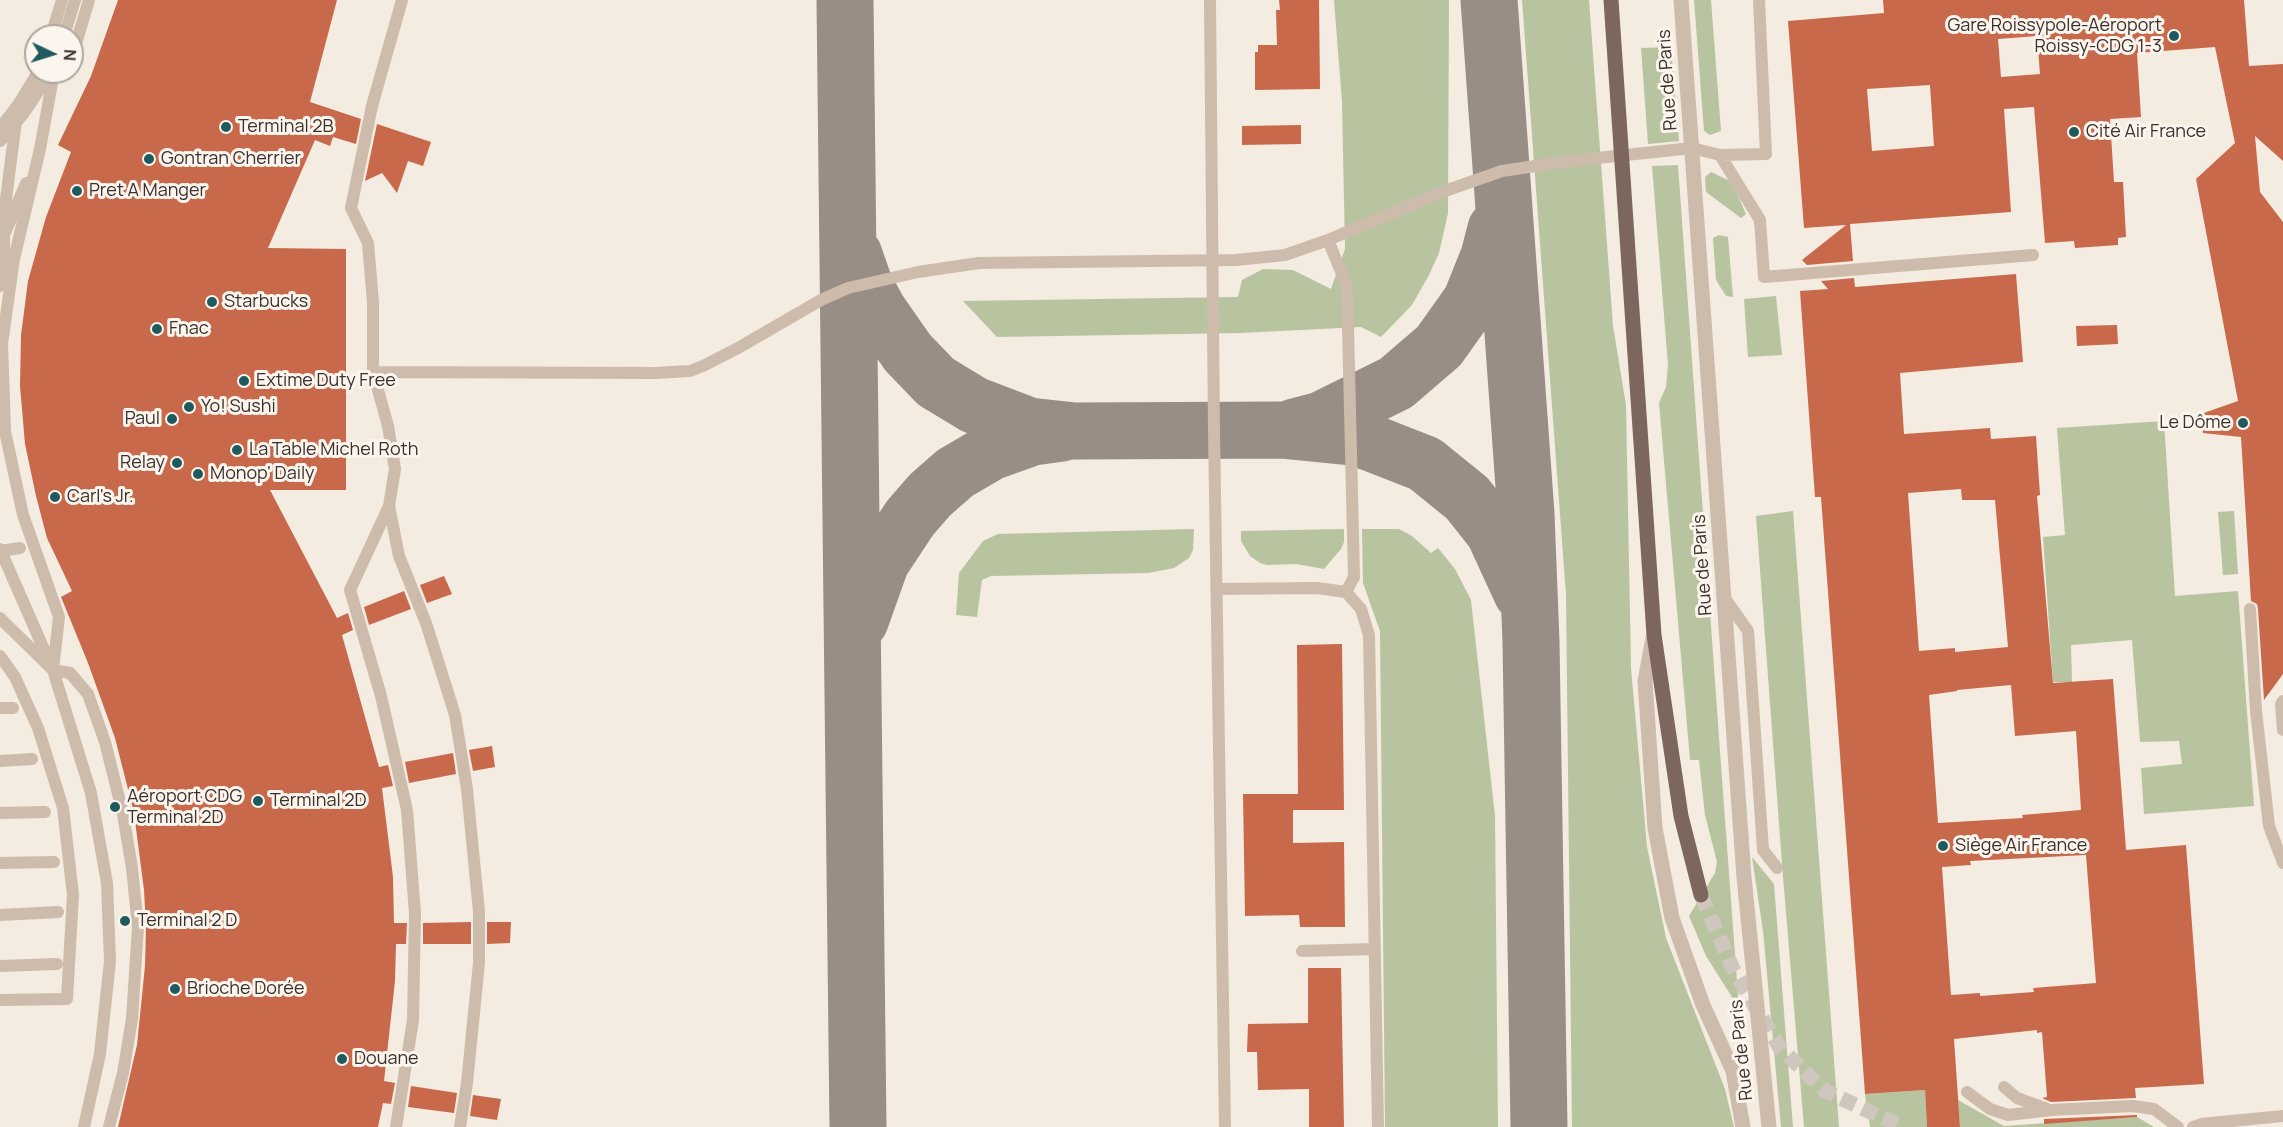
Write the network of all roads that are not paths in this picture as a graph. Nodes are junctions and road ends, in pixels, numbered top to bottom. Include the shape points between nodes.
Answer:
1 (62, 0) edge
2 (75, 0) edge
3 (89, 0) edge
4 (402, 0) edge
5 (1210, 0) edge
6 (1611, 0) edge
7 (1682, 0) edge
8 (1759, 0) edge
9 (55, 24) edge
10 (68, 24) edge
11 (82, 24) edge
12 (31, 84) edge
13 (45, 84) edge
14 (51, 84) edge
15 (18, 105) junction
16 (0, 128) edge
17 (0, 141) edge
18 (1692, 148) junction
19 (40, 149) junction
20 (1720, 155) junction
21 (2, 212) edge
22 (1328, 240) junction
23 (2, 241) edge
24 (2032, 255) dead end
25 (1212, 260) junction
26 (0, 286) edge
27 (373, 372) junction
28 (389, 506) junction
29 (20, 548) dead end
30 (0, 550) edge
31 (1216, 589) junction
32 (1346, 592) junction
33 (1725, 597) junction
34 (2250, 609) dead end
35 (0, 618) edge
36 (1654, 635) junction
37 (0, 656) edge
38 (53, 670) junction
39 (2283, 701) edge
40 (2283, 730) edge
41 (32, 759) dead end
42 (0, 761) edge
43 (45, 812) dead end
44 (0, 813) edge
45 (2283, 861) edge
46 (54, 862) dead end
47 (0, 863) edge
48 (1777, 868) dead end
49 (1701, 895) tunnel mouth
50 (58, 912) dead end
51 (0, 915) edge
52 (1375, 949) junction
53 (1302, 951) dead end
54 (57, 964) dead end
55 (0, 966) edge
56 (0, 1000) edge
57 (2004, 1087) dead end
58 (1966, 1092) dead end
59 (2051, 1110) junction
60 (2283, 1116) edge
61 (84, 1127) edge
62 (110, 1127) edge
63 (396, 1127) edge
64 (460, 1127) edge
65 (1225, 1127) edge
66 (1378, 1127) edge
67 (1743, 1127) edge
68 (1769, 1127) edge
69 (2178, 1127) edge
70 (2193, 1127) edge

1 - 9 lane
2 - 10 lane
3 - 11 lane
4 - 27 lane via 372,106 351,208 368,243
5 - 25 lane
6 - 36 main road
7 - 18 street, Rue de Paris
8 - 20 lane via 1766,154
12 - 15 lane
13 - 17 lane
14 - 19 lane
15 - 16 lane
15 - 21 lane
18 - 20 lane
18 - 22 lane via 1502,171
18 - 33 street, Rue de Paris
19 - 23 lane
19 - 38 lane via 14,259 2,344 5,431 23,515 58,617
20 - 24 lane via 1761,220 1764,277
21 - 23 lane
22 - 25 lane via 1285,255
22 - 32 lane via 1347,286 1354,577
23 - 26 lane via 4,269
25 - 27 lane via 979,263 918,272 848,288 690,371
25 - 31 lane
27 - 28 lane via 395,469
28 - 63 lane via 350,590 381,696 408,821 415,913 413,1020
28 - 64 lane via 399,556 426,622 455,715 467,789 478,912 478,963
29 - 30 lane
30 - 38 lane
31 - 32 lane via 1317,588
31 - 65 lane
32 - 52 lane via 1361,609 1369,635
33 - 48 lane via 1748,632 1763,850
33 - 68 street, Rue de Paris via 1744,877
34 - 45 lane via 2269,826
35 - 38 lane
36 - 49 main road via 1681,816
36 - 67 street via 1645,681 1655,828 1672,918 1703,1005 1733,1071
37 - 56 lane via 15,677 38,728 63,808 73,895 67,999
38 - 61 lane via 91,793 107,883 110,961 100,1054
38 - 62 lane via 70,674 88,694 123,814 132,868 138,927 132,1019
39 - 40 lane
41 - 42 lane
43 - 44 lane
46 - 47 lane
50 - 51 lane
52 - 53 lane
52 - 66 lane
54 - 55 lane
57 - 59 lane via 2018,1098
58 - 59 lane via 1990,1109 2008,1115
59 - 69 lane via 2133,1106 2154,1109
60 - 70 lane

